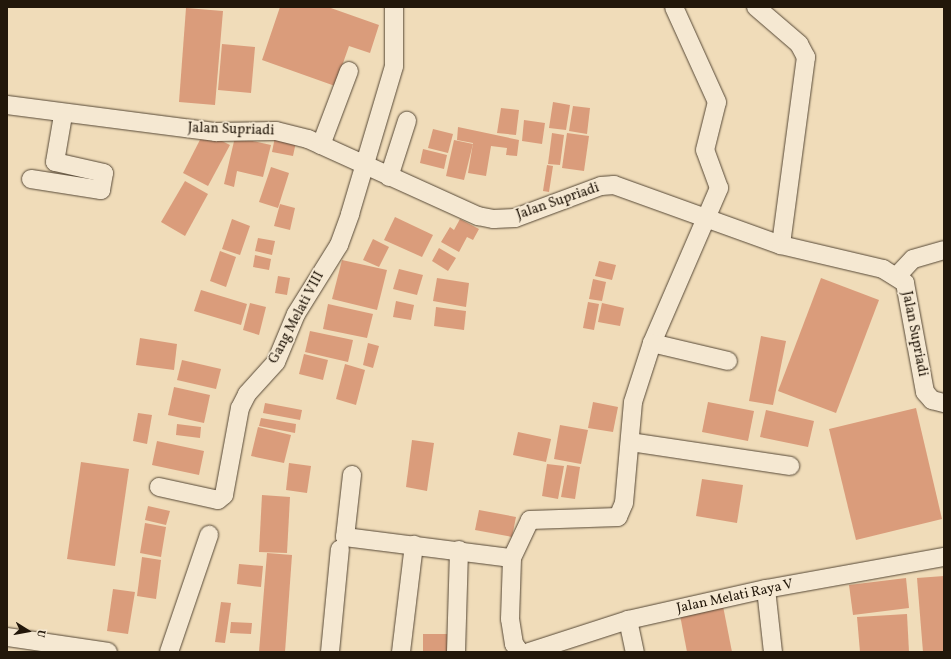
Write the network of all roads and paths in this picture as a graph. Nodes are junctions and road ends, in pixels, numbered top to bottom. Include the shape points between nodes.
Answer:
1 (394, 7) edge
2 (674, 7) edge
3 (756, 7) edge
4 (349, 71) dead end
5 (7, 105) edge
6 (63, 115) junction
7 (407, 121) dead end
8 (321, 145) junction
9 (364, 165) junction
10 (389, 176) junction
11 (31, 179) dead end
12 (707, 221) junction
13 (781, 245) junction
14 (944, 250) edge
15 (897, 276) junction
16 (652, 343) junction
17 (728, 361) dead end
18 (944, 403) edge
19 (630, 442) junction
20 (790, 466) dead end
21 (352, 475) dead end
22 (159, 487) dead end
23 (209, 535) dead end
24 (414, 545) junction
25 (340, 549) dead end
26 (459, 550) junction
27 (944, 557) edge
28 (512, 558) junction
29 (766, 589) junction
30 (628, 620) junction
31 (7, 637) edge
32 (108, 652) edge
33 (169, 652) edge
34 (330, 652) edge
35 (401, 652) edge
36 (456, 652) edge
37 (520, 652) edge
38 (529, 652) edge
39 (635, 652) edge
40 (773, 652) edge

1 - 9 street via 394,66
2 - 12 street via 717,102 705,150 719,188
3 - 13 street via 799,44 806,57
4 - 8 street
5 - 6 street, Jalan Supriadi
6 - 8 street, Jalan Supriadi via 216,132 276,130
6 - 11 street via 56,162 104,173 101,190
7 - 10 street
8 - 9 street, Jalan Supriadi
9 - 10 street, Jalan Supriadi
9 - 22 street, Gang Melati VIII via 339,245 296,314 276,362 247,394 240,408 224,495 218,500
10 - 12 street, Jalan Supriadi via 478,216 494,219 515,218 601,186 614,185
12 - 13 street, Jalan Supriadi
12 - 16 street
13 - 15 street, Jalan Supriadi via 871,265
14 - 15 street via 913,258
15 - 18 street, Jalan Supriadi via 905,283 925,392 932,400
16 - 17 street
16 - 19 street via 633,402
19 - 20 street
19 - 28 street via 624,503 618,517 530,520
21 - 24 street via 343,536
23 - 33 street
24 - 26 street
24 - 35 street
25 - 34 street
26 - 28 street
26 - 36 street
27 - 29 street, Jalan Melati Raya V
28 - 37 street via 510,619 514,644
29 - 30 street, Jalan Melati Raya V
29 - 40 street
30 - 38 street, Jalan Melati Raya V
30 - 39 street
31 - 32 street

